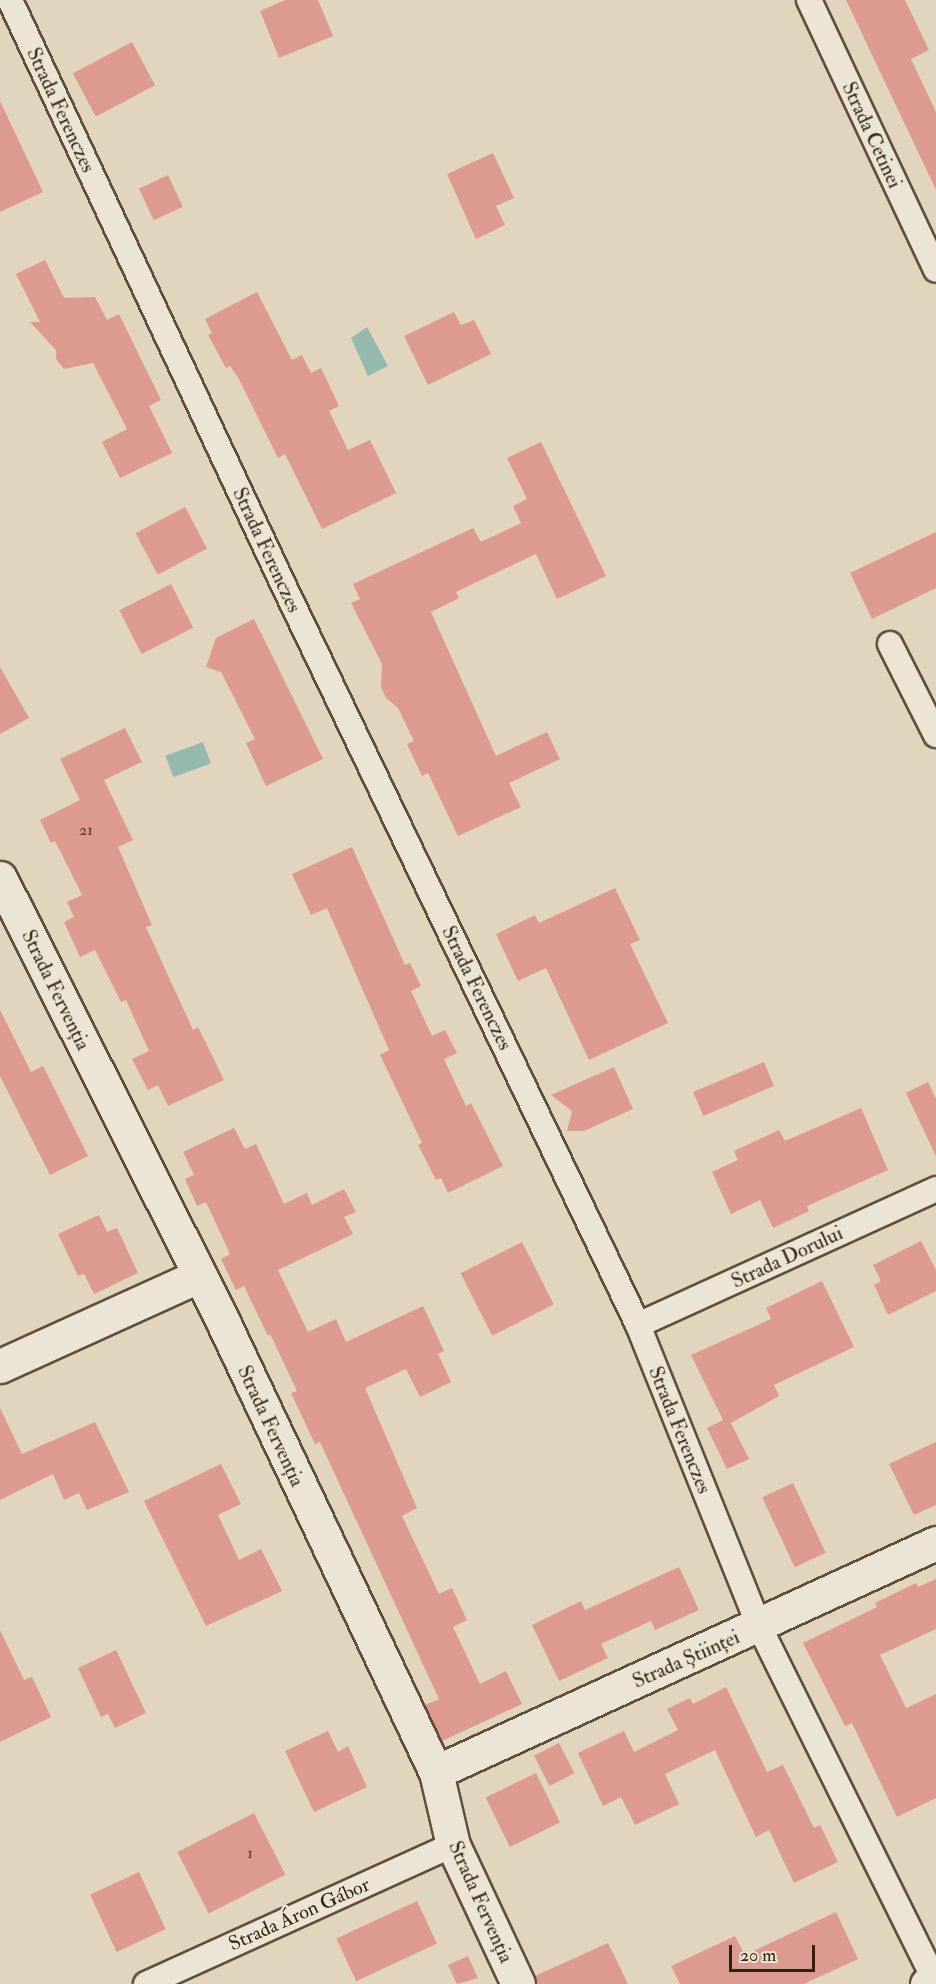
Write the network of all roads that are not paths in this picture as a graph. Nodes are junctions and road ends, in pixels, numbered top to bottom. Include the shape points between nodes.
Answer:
1 (10, 0) edge
2 (809, 0) edge
3 (936, 270) edge
4 (890, 644) dead end
5 (936, 735) edge
6 (0, 878) edge
7 (936, 1189) edge
8 (198, 1276) junction
9 (638, 1325) junction
10 (0, 1366) edge
11 (936, 1543) edge
12 (759, 1626) junction
13 (436, 1772) junction
14 (453, 1845) junction
15 (933, 1981) edge
16 (146, 1984) edge
17 (518, 1984) edge

1 - 9 street, Strada Ferenczes via 282,582
2 - 3 street, Strada Cetinei
4 - 5 street
6 - 8 street, Strada Fervenția
7 - 9 street, Strada Dorului
8 - 10 street
8 - 13 street, Strada Fervenția
9 - 12 street, Strada Ferenczes
11 - 12 street, Strada Științei
12 - 13 street, Strada Științei
12 - 15 street, Strada Ferenczes
13 - 14 street, Strada Fervenția
14 - 16 street, Strada Áron Gábor
14 - 17 street, Strada Fervenția

